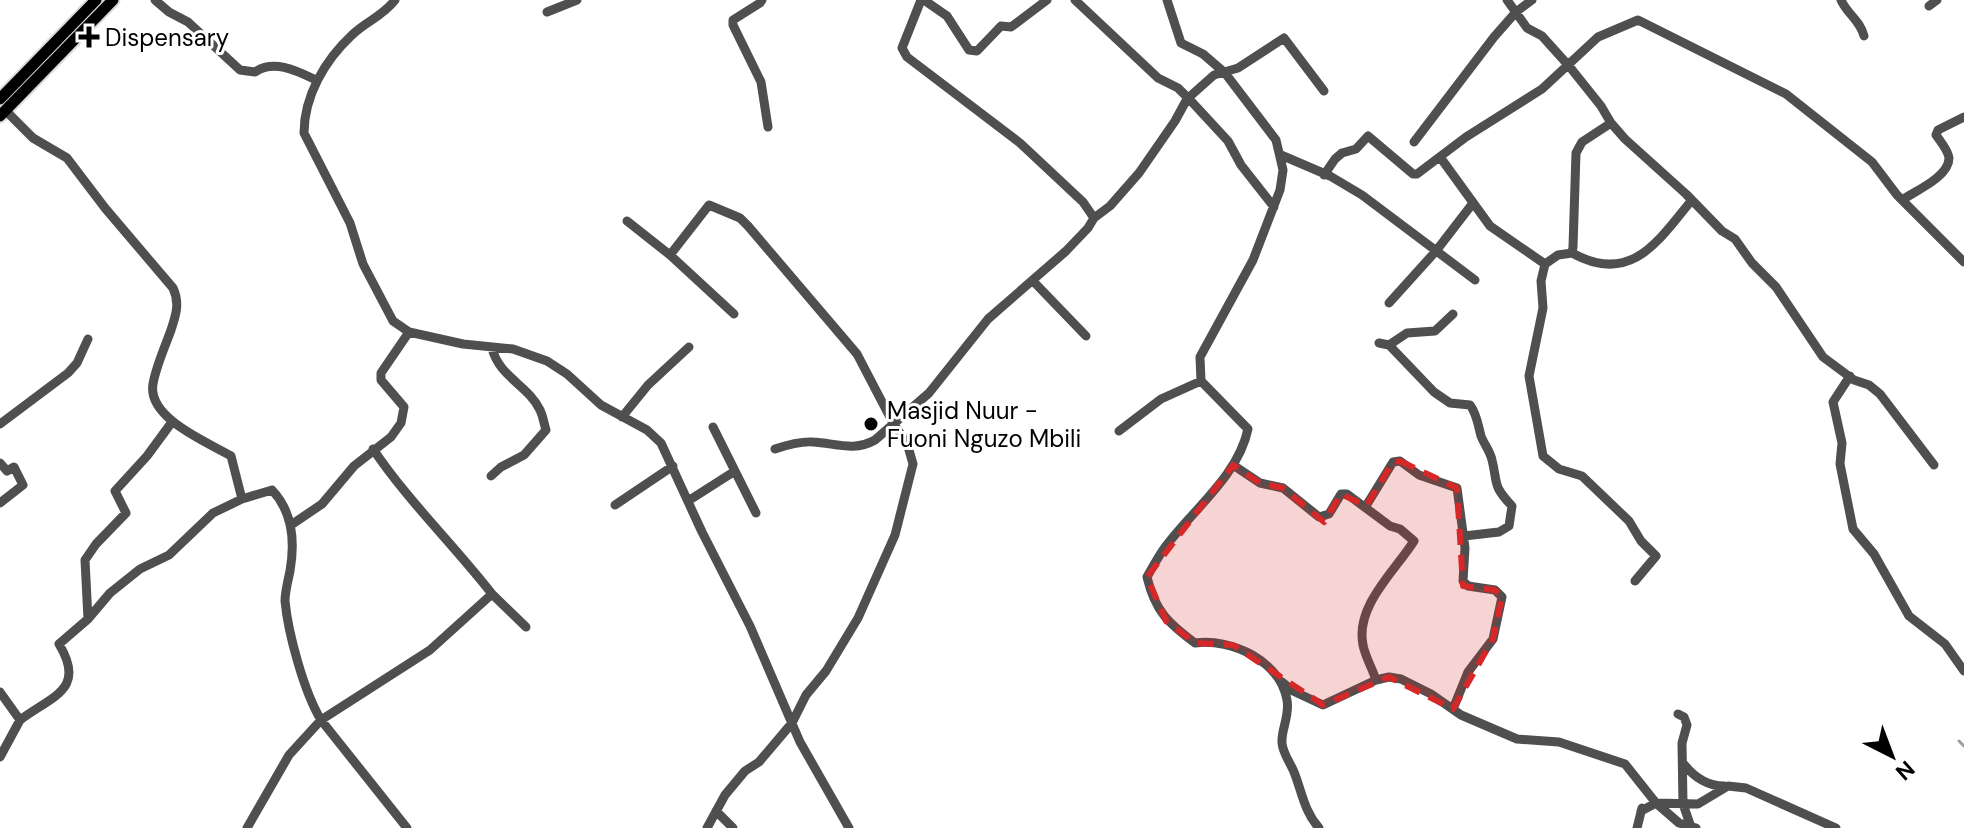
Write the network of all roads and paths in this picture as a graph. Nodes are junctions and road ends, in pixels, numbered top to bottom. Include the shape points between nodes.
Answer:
1 (96, 0) edge
2 (113, 0) edge
3 (155, 0) edge
4 (395, 0) edge
5 (577, 0) edge
6 (762, 0) edge
7 (922, 0) edge
8 (1047, 0) edge
9 (1075, 0) edge
10 (1167, 0) edge
11 (1507, 0) edge
12 (1532, 0) edge
13 (1841, 0) edge
14 (547, 12) dead end
15 (1516, 12) junction
16 (1864, 36) dead end
17 (1569, 66) junction
18 (1225, 73) junction
19 (316, 80) junction
20 (4, 84) edge
21 (1324, 91) dead end
22 (1187, 99) junction
23 (2, 108) edge
24 (1964, 117) edge
25 (1611, 123) junction
26 (768, 127) dead end
27 (1414, 142) dead end
28 (1281, 155) junction
29 (1440, 157) junction
30 (1324, 175) junction
31 (1902, 200) junction
32 (1691, 201) junction
33 (1473, 203) junction
34 (1274, 207) junction
35 (1094, 218) junction
36 (627, 221) dead end
37 (1436, 251) junction
38 (1572, 253) junction
39 (670, 255) junction
40 (1962, 256) edge
41 (1545, 264) junction
42 (1475, 280) dead end
43 (1033, 281) junction
44 (1389, 303) dead end
45 (734, 314) dead end
46 (1453, 314) dead end
47 (409, 332) junction
48 (1086, 336) dead end
49 (88, 339) dead end
50 (689, 347) dead end
51 (492, 348) junction
52 (1850, 376) junction
53 (1201, 381) junction
54 (622, 417) junction
55 (172, 422) junction
56 (893, 423) junction
57 (0, 424) edge
58 (713, 427) dead end
59 (1119, 431) dead end
60 (373, 449) junction
61 (775, 449) dead end
62 (0, 463) edge
63 (1233, 465) junction
64 (1934, 465) dead end
65 (673, 466) junction
66 (735, 471) junction
67 (491, 476) dead end
68 (242, 499) junction
69 (688, 501) junction
70 (0, 503) edge
71 (615, 505) dead end
72 (1366, 506) junction
73 (756, 513) dead end
74 (291, 525) junction
75 (1464, 536) junction
76 (1635, 581) dead end
77 (492, 594) junction
78 (88, 619) junction
79 (526, 627) dead end
80 (1964, 671) edge
81 (1376, 680) junction
82 (1282, 682) junction
83 (0, 692) edge
84 (1453, 709) junction
85 (1678, 714) dead end
86 (20, 720) junction
87 (321, 720) junction
88 (792, 723) junction
89 (0, 757) edge
90 (1683, 762) junction
91 (1728, 786) junction
92 (1654, 799) junction
93 (1683, 804) junction
94 (716, 811) junction
95 (1694, 827) edge
96 (247, 828) edge
97 (407, 828) edge
98 (707, 828) edge
99 (733, 828) edge
100 (849, 828) edge
101 (1319, 828) edge
102 (1637, 828) edge
103 (1836, 828) edge

1 - 20 main road
2 - 23 main road
3 - 19 street via 240,70 281,66
4 - 19 street via 353,33
5 - 14 street
6 - 26 street via 733,25 761,82
7 - 8 street via 947,16 969,50 977,51 1001,26 1011,27
7 - 35 street via 902,48 907,57 1020,143
9 - 22 street
10 - 18 street via 1181,43
11 - 15 street
12 - 15 street
13 - 16 street
15 - 17 street
15 - 27 street
17 - 25 street
17 - 29 street
17 - 31 street via 1598,37 1638,20 1786,94 1872,162
18 - 21 street via 1284,38
18 - 22 street via 1214,75
18 - 28 street via 1276,140
19 - 47 street via 304,133 350,223 385,312
20 - 23 main road
22 - 34 street via 1228,141
22 - 35 street via 1139,173
23 - 55 street via 33,138 67,158 173,288 176,313 152,386 155,404
24 - 31 street via 1936,135 1947,151 1946,169
25 - 32 street
25 - 38 street via 1582,142 1576,153
28 - 30 street
28 - 34 street
29 - 30 street via 1413,174 1368,136 1351,153 1335,159
29 - 33 street
30 - 37 street via 1362,195
31 - 40 street
32 - 38 street via 1638,259 1589,263
32 - 52 street via 1735,239 1776,287 1823,357
33 - 37 street
33 - 41 street via 1490,226
34 - 53 street via 1253,260 1200,357
35 - 43 street
36 - 39 street
37 - 42 street
37 - 44 street
38 - 41 street
39 - 45 street
39 - 56 street via 709,205 740,218 857,354
41 - 76 street via 1543,308 1529,376 1543,456 1559,469 1582,476 1656,556
43 - 48 street
43 - 56 street via 988,319 941,379
46 - 75 street via 1435,331 1407,333 1384,344 1434,392 1475,411 1492,459 1494,482 1512,506 1509,526
47 - 51 street
47 - 60 street via 381,373 405,416 391,437
49 - 57 street via 68,373
50 - 54 street
51 - 54 street via 547,361
51 - 67 street via 495,361 540,410 546,430 524,455
52 - 64 street via 1880,394
52 - 80 street via 1833,402 1853,529 1874,554 1909,616 1945,644
53 - 59 street via 1161,399
53 - 63 street via 1248,429
54 - 65 street via 661,443
55 - 68 street via 231,456
55 - 78 street via 115,491 126,513 85,560
56 - 61 street via 866,445 813,442
56 - 88 street via 913,464 895,535 858,618
58 - 66 street
60 - 74 street via 322,504
60 - 77 street via 394,481
62 - 70 street via 7,471 14,467 23,485
63 - 72 street via 1260,483 1283,488 1319,517 1329,514 1341,494
63 - 82 street via 1162,551 1147,577 1151,595 1166,621 1195,643 1233,645
65 - 69 street
65 - 71 street
66 - 69 street
66 - 73 street
68 - 74 street via 272,490
68 - 78 street via 213,513 169,555 140,569
69 - 88 street
72 - 75 street via 1393,462 1400,461 1419,475 1457,488
72 - 81 street via 1414,541 1368,605 1363,644
74 - 87 street via 285,600 302,677
75 - 84 street via 1463,581 1502,597 1493,639 1468,672
77 - 79 street
77 - 87 street via 430,650
78 - 86 street via 59,644 69,661 70,680
81 - 82 street via 1323,705
81 - 84 street via 1401,679
82 - 101 street via 1288,711 1281,738 1284,752
83 - 86 street
84 - 92 street via 1517,739 1559,742 1625,764
85 - 90 street via 1687,725
86 - 89 street
87 - 96 street via 289,755
87 - 97 street
88 - 94 street via 745,771
88 - 100 street
90 - 91 street via 1703,781
90 - 93 street
91 - 93 street via 1698,804
91 - 103 street via 1746,788
92 - 93 street
92 - 95 street via 1679,823
92 - 102 street via 1641,811
93 - 95 street
94 - 98 street
94 - 99 street

